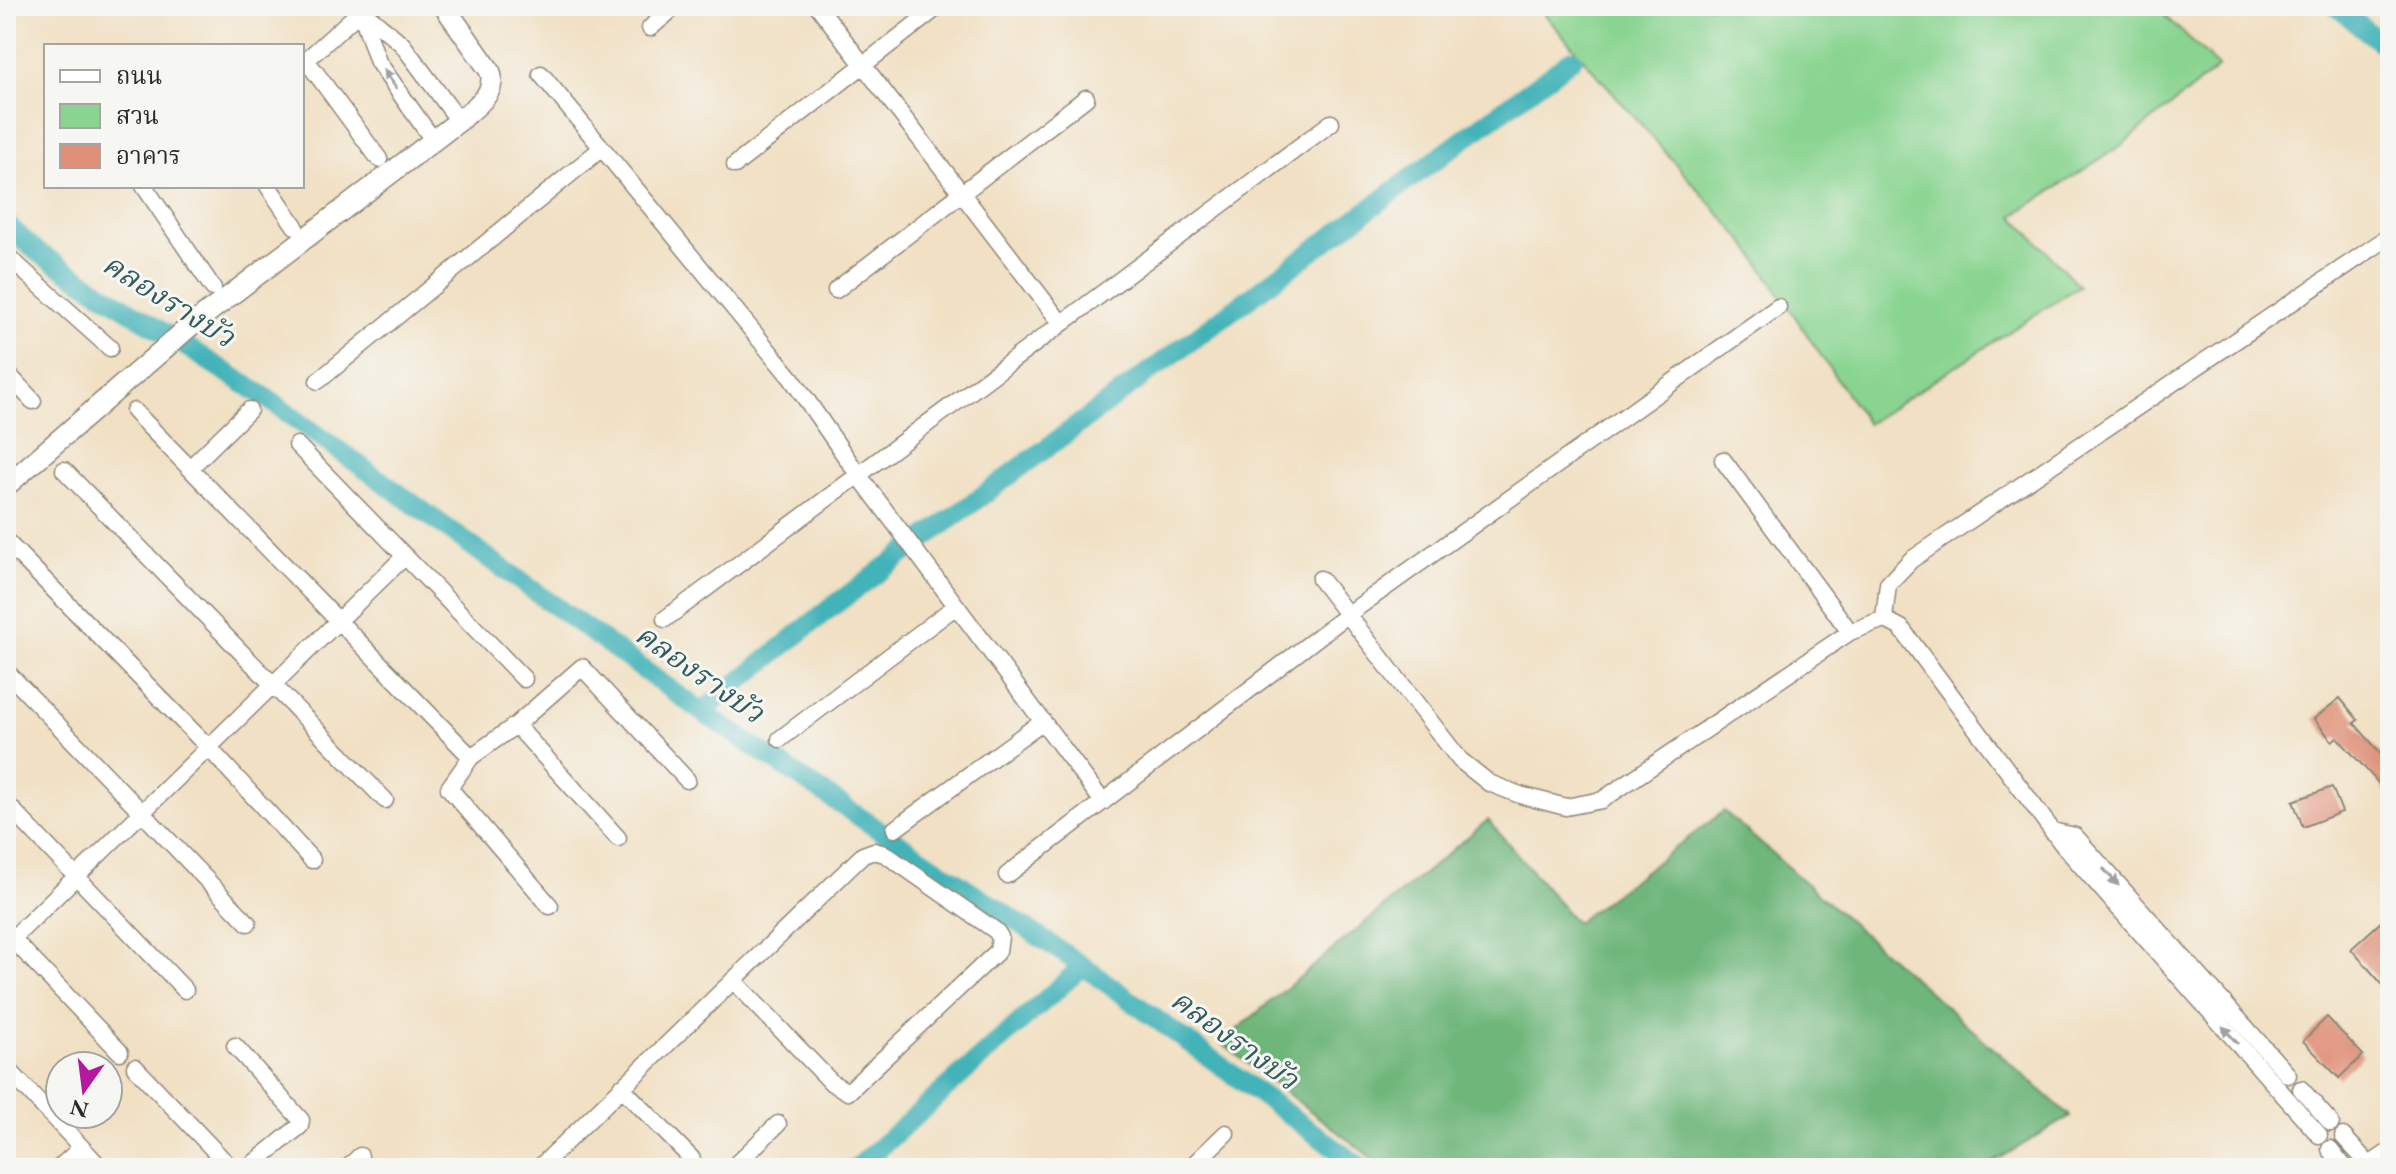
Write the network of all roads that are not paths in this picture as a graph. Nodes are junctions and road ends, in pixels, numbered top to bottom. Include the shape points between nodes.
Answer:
1 (444, 6) edge
2 (676, 6) edge
3 (818, 6) edge
4 (939, 6) edge
5 (362, 8) edge
6 (650, 28) dead end
7 (304, 62) edge
8 (863, 66) junction
9 (541, 74) dead end
10 (1086, 98) dead end
11 (459, 121) junction
12 (1331, 123) dead end
13 (433, 140) junction
14 (602, 148) junction
15 (379, 159) dead end
16 (735, 165) dead end
17 (145, 188) edge
18 (269, 188) edge
19 (962, 195) junction
20 (295, 226) dead end
21 (2390, 236) edge
22 (6, 255) edge
23 (213, 288) dead end
24 (836, 290) dead end
25 (1778, 307) dead end
26 (1061, 323) junction
27 (110, 348) dead end
28 (6, 372) edge
29 (318, 381) dead end
30 (33, 401) dead end
31 (249, 410) dead end
32 (134, 411) dead end
33 (297, 445) dead end
34 (1723, 460) dead end
35 (190, 468) junction
36 (64, 470) dead end
37 (857, 473) junction
38 (6, 486) edge
39 (6, 541) edge
40 (405, 556) junction
41 (1320, 579) dead end
42 (956, 606) junction
43 (1347, 615) junction
44 (665, 619) dead end
45 (1884, 619) junction
46 (339, 620) junction
47 (1850, 632) junction
48 (6, 671) edge
49 (524, 679) dead end
50 (274, 683) junction
51 (1043, 721) junction
52 (516, 725) junction
53 (780, 739) dead end
54 (208, 747) junction
55 (471, 757) junction
56 (687, 780) dead end
57 (385, 800) dead end
58 (1103, 802) junction
59 (6, 803) edge
60 (141, 811) junction
61 (895, 829) dead end
62 (618, 838) dead end
63 (312, 860) dead end
64 (76, 875) junction
65 (1007, 875) dead end
66 (550, 906) dead end
67 (248, 923) dead end
68 (8, 938) edge
69 (733, 980) junction
70 (185, 990) dead end
71 (235, 1046) dead end
72 (118, 1050) edge
73 (2262, 1058) junction
74 (6, 1067) edge
75 (135, 1067) dead end
76 (2288, 1075) dead end
77 (621, 1087) junction
78 (2301, 1089) dead end
79 (2309, 1111) junction
80 (778, 1124) dead end
81 (2325, 1129) dead end
82 (1226, 1133) dead end
83 (2343, 1136) dead end
84 (81, 1148) junction
85 (2330, 1149) dead end
86 (2390, 1156) edge
87 (692, 1159) dead end
88 (59, 1168) edge
89 (101, 1168) edge
90 (231, 1168) edge
91 (248, 1168) edge
92 (539, 1168) edge
93 (732, 1168) edge
94 (1190, 1168) edge
95 (2345, 1168) edge
96 (2372, 1168) edge

1 - 11 street via 493,77 489,93
2 - 6 street
3 - 8 street
4 - 8 street
5 - 7 street
5 - 11 street via 402,44
13 -> 5 street via 378,62
7 - 15 street
8 - 16 street
8 - 19 street
9 - 14 street
10 - 19 street
11 - 13 street
12 - 26 street
13 - 38 street via 189,327
14 - 29 street
14 - 37 street via 792,379
17 - 23 street
18 - 20 street
19 - 24 street
19 - 26 street
21 - 45 street via 1911,560 1888,584
22 - 27 street
25 - 43 street
26 - 37 street
28 - 30 street
31 - 35 street
32 - 35 street
33 - 40 street
34 - 47 street
35 - 46 street
36 - 50 street
37 - 42 street
37 - 44 street
39 - 54 street
40 - 46 street
40 - 49 street
41 - 43 street
42 - 51 street
42 - 53 street
43 - 47 street via 1460,760 1489,783 1566,807 1602,800
43 - 58 street
45 - 47 street
45 - 73 street via 1901,628 2052,831 2075,836 2128,908
46 - 50 street
46 - 55 street
48 - 60 street
50 - 54 street
50 - 57 street
51 - 58 street
51 - 61 street
52 - 55 street
52 - 56 street via 582,667
52 - 62 street
54 - 60 street
54 - 63 street
55 - 66 street via 449,788
58 - 65 street
59 - 64 street
60 - 64 street
60 - 67 street
64 - 68 street
64 - 70 street
68 - 72 street
69 - 69 street via 832,1083 848,1092 998,951 1000,937 874,851 863,855
69 - 77 street
71 - 91 street via 301,1120
73 - 76 street
73 - 79 street
74 - 84 street
75 - 90 street
77 - 87 street
77 - 92 street
78 - 79 street
79 - 81 street
80 - 93 street
82 - 94 street
83 - 96 street
84 - 88 street
84 - 89 street
85 - 95 street
86 - 96 main road

